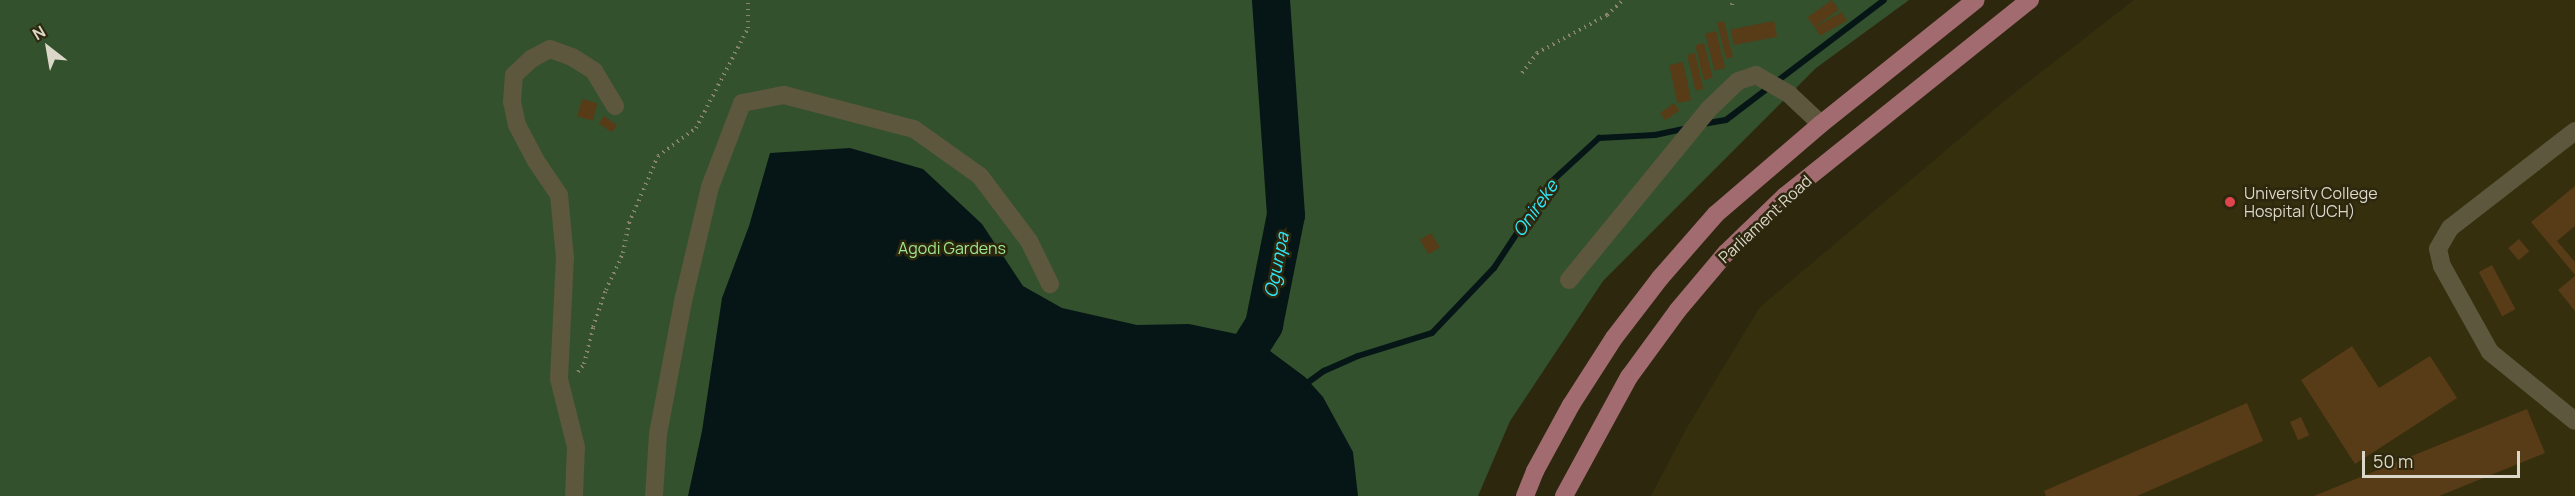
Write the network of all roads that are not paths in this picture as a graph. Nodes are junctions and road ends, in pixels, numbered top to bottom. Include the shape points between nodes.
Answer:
1 (1976, 0) edge
2 (2030, 0) edge
3 (615, 106) dead end
4 (1821, 124) junction
5 (2575, 131) edge
6 (1569, 280) dead end
7 (1050, 284) dead end
8 (2575, 421) edge
9 (574, 496) edge
10 (654, 496) edge
11 (1525, 496) edge
12 (1564, 496) edge

1 - 4 main road, Parliament Road
2 - 12 main road, Parliament Road via 1785,196 1726,253 1629,377
3 - 9 street via 594,71 572,57 550,50 531,59 514,75 512,102 518,125 559,195 565,258 559,379 576,447
4 - 6 street via 1790,95 1756,75 1738,81 1709,109
4 - 11 main road, Parliament Road via 1716,214 1660,278 1614,338 1571,405
5 - 8 street via 2450,228 2438,249 2442,266 2490,352
7 - 10 street via 1029,241 980,176 914,129 784,95 741,103 710,187 684,297 658,434

